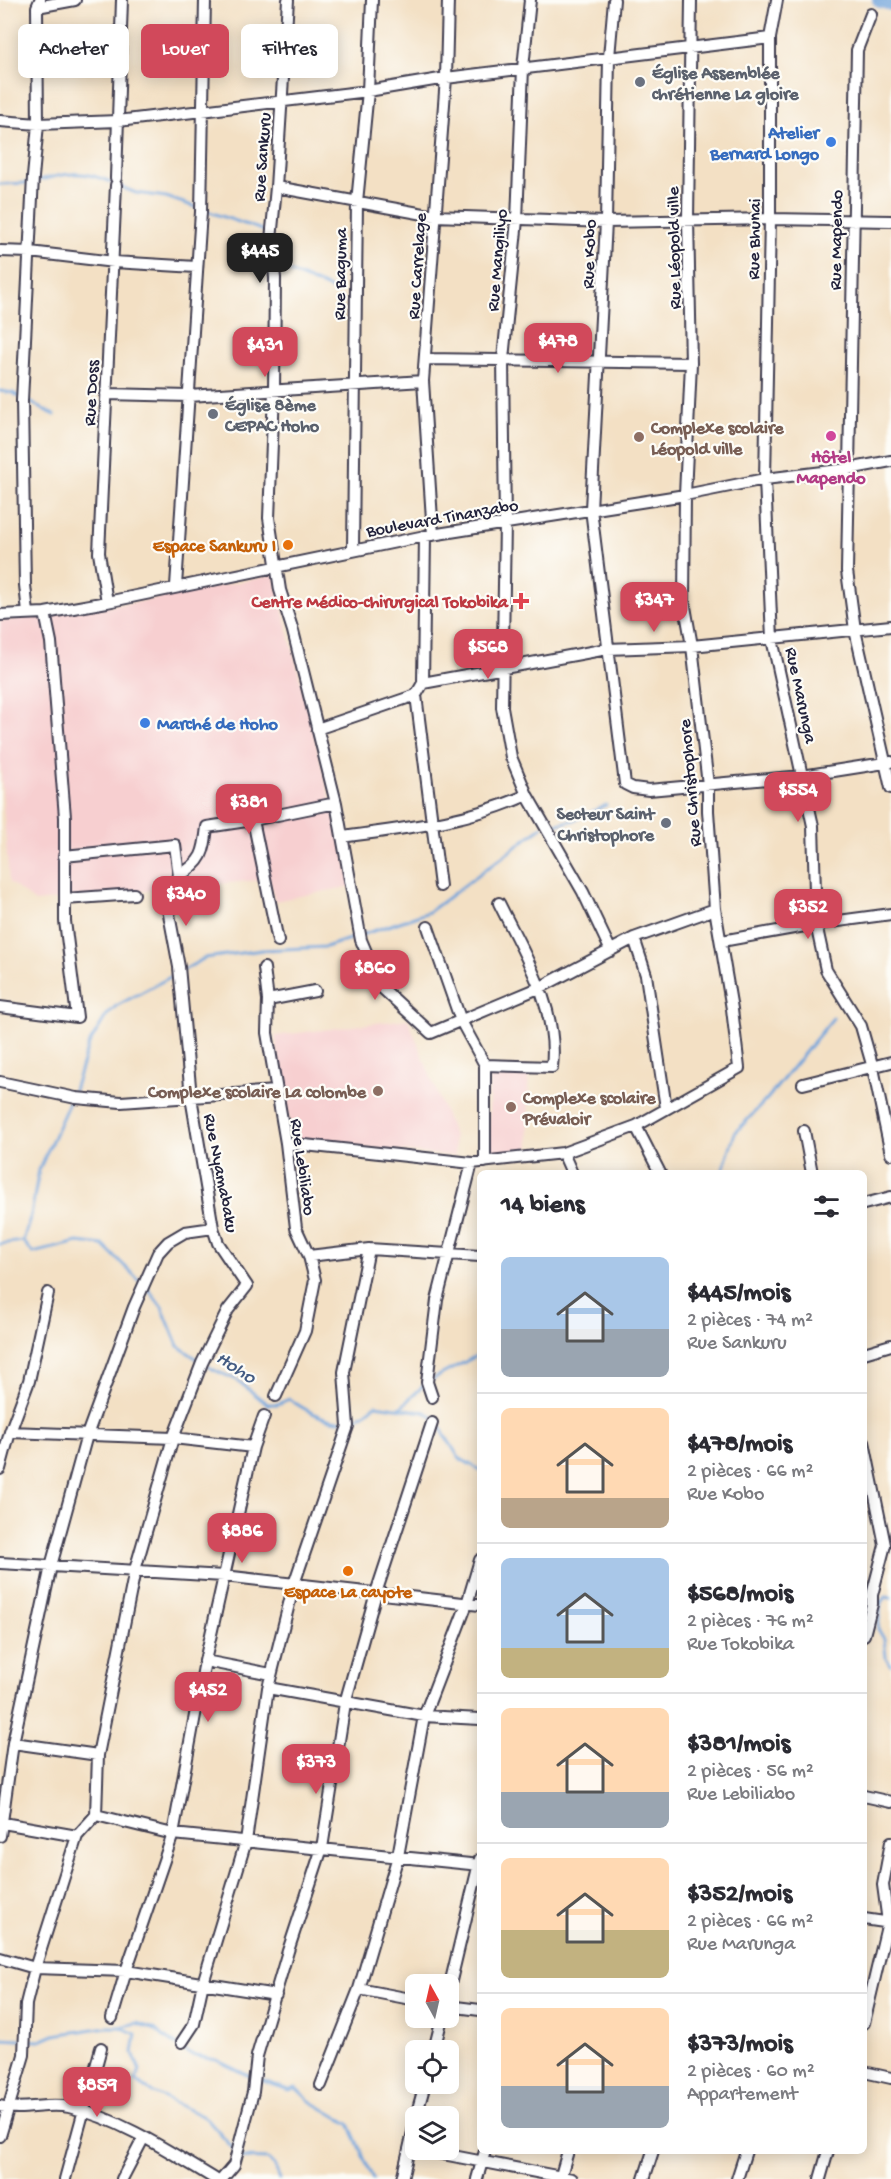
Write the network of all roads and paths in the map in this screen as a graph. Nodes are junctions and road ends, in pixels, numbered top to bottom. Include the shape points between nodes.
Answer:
1 (75, 0) edge
2 (122, 0) edge
3 (205, 0) edge
4 (288, 0) edge
5 (372, 0) edge
6 (448, 0) edge
7 (530, 0) edge
8 (614, 0) edge
9 (691, 0) edge
10 (777, 0) edge
11 (39, 3) edge
12 (871, 14) dead end
13 (770, 38) junction
14 (689, 46) junction
15 (609, 57) junction
16 (523, 69) junction
17 (446, 78) junction
18 (368, 91) junction
19 (282, 100) junction
20 (203, 111) junction
21 (0, 121) edge
22 (118, 121) junction
23 (38, 124) junction
24 (276, 187) junction
25 (357, 202) junction
26 (435, 216) junction
27 (688, 219) junction
28 (770, 219) junction
29 (517, 220) junction
30 (852, 220) junction
31 (891, 221) edge
32 (606, 222) junction
33 (0, 251) edge
34 (30, 252) junction
35 (114, 262) junction
36 (196, 267) junction
37 (426, 359) junction
38 (503, 359) junction
39 (599, 361) junction
40 (691, 363) junction
41 (423, 381) junction
42 (354, 385) junction
43 (274, 392) junction
44 (106, 394) junction
45 (189, 396) junction
46 (891, 461) edge
47 (848, 469) junction
48 (765, 479) junction
49 (684, 495) junction
50 (591, 509) junction
51 (505, 523) junction
52 (429, 535) junction
53 (352, 549) junction
54 (277, 567) junction
55 (176, 586) junction
56 (107, 602) junction
57 (28, 613) junction
58 (45, 613) junction
59 (0, 615) edge
60 (891, 626) edge
61 (855, 630) junction
62 (772, 639) junction
63 (692, 646) junction
64 (607, 649) junction
65 (502, 668) junction
66 (423, 683) junction
67 (416, 695) junction
68 (317, 729) junction
69 (888, 763) edge
70 (802, 776) junction
71 (708, 785) junction
72 (891, 788) edge
73 (527, 795) junction
74 (336, 803) junction
75 (253, 820) junction
76 (434, 825) junction
77 (342, 837) junction
78 (64, 856) junction
79 (179, 876) junction
80 (440, 886) dead end
81 (134, 894) dead end
82 (65, 899) junction
83 (499, 903) dead end
84 (715, 909) junction
85 (891, 914) edge
86 (816, 924) junction
87 (428, 927) dead end
88 (634, 938) junction
89 (722, 940) junction
90 (278, 941) dead end
91 (611, 951) junction
92 (264, 968) dead end
93 (541, 987) junction
94 (315, 991) dead end
95 (268, 1000) junction
96 (0, 1007) edge
97 (461, 1021) junction
98 (891, 1062) edge
99 (486, 1065) junction
100 (873, 1068) junction
101 (0, 1083) edge
102 (803, 1084) dead end
103 (276, 1091) junction
104 (190, 1097) junction
105 (666, 1108) junction
106 (636, 1126) junction
107 (804, 1131) dead end
108 (285, 1143) junction
109 (563, 1154) junction
110 (891, 1154) edge
111 (485, 1162) junction
112 (472, 1163) junction
113 (571, 1170) edge
114 (658, 1170) edge
115 (812, 1170) edge
116 (891, 1197) edge
117 (867, 1203) edge
118 (213, 1228) junction
119 (369, 1250) junction
120 (449, 1255) junction
121 (309, 1256) junction
122 (477, 1256) edge
123 (48, 1293) dead end
124 (891, 1345) edge
125 (867, 1352) edge
126 (276, 1396) dead end
127 (432, 1397) dead end
128 (264, 1416) dead end
129 (432, 1422) dead end
130 (10, 1432) junction
131 (87, 1435) junction
132 (173, 1438) junction
133 (253, 1447) junction
134 (867, 1457) edge
135 (0, 1469) edge
136 (0, 1563) edge
137 (51, 1566) junction
138 (135, 1570) junction
139 (477, 1570) edge
140 (225, 1576) junction
141 (294, 1584) junction
142 (376, 1593) junction
143 (467, 1604) junction
144 (477, 1605) edge
145 (867, 1622) edge
146 (205, 1661) junction
147 (271, 1674) junction
148 (268, 1688) junction
149 (345, 1703) junction
150 (424, 1716) junction
151 (477, 1719) edge
152 (14, 1743) junction
153 (98, 1755) junction
154 (867, 1797) edge
155 (891, 1802) edge
156 (96, 1815) junction
157 (1, 1832) edge
158 (173, 1834) junction
159 (77, 1836) junction
160 (246, 1841) junction
161 (891, 1842) edge
162 (322, 1848) junction
163 (398, 1856) junction
164 (477, 1863) edge
165 (477, 1875) edge
166 (867, 1919) edge
167 (890, 1922) edge
168 (0, 1958) edge
169 (35, 1968) junction
170 (126, 1971) junction
171 (453, 1974) edge
172 (203, 1983) junction
173 (359, 1989) junction
174 (276, 1995) junction
175 (405, 1998) edge
176 (459, 2007) edge
177 (477, 2010) edge
178 (867, 2011) edge
179 (112, 2018) dead end
180 (182, 2042) dead end
181 (100, 2048) dead end
182 (867, 2074) edge
183 (891, 2078) edge
184 (321, 2085) dead end
185 (5, 2107) edge
186 (84, 2111) junction
187 (0, 2136) edge
188 (144, 2137) junction
189 (459, 2154) edge
190 (567, 2154) edge
191 (652, 2154) edge
192 (745, 2154) edge
193 (827, 2154) edge
194 (484, 2156) edge
195 (408, 2160) edge
196 (560, 2178) edge
197 (65, 2179) edge
198 (122, 2179) edge
199 (215, 2179) edge
200 (222, 2179) edge
201 (402, 2179) edge
202 (477, 2179) edge
203 (572, 2179) edge
204 (644, 2179) edge
205 (737, 2179) edge
206 (820, 2179) edge

1 - 11 street
2 - 22 street, Rue Doss
3 - 20 street
4 - 19 street, Rue Sankuru
5 - 18 street, Rue Baguma
6 - 17 street, Rue Carrelage
7 - 16 street, Rue Mangiliyo
8 - 15 street, Rue Kobo
9 - 14 street, Rue Léopold ville
10 - 13 street, Rue Bhunai
11 - 23 street
12 - 30 street, Rue Mapendo via 857,50
13 - 14 street
13 - 28 street, Rue Bhunai
14 - 15 street
14 - 27 street, Rue Léopold ville
15 - 16 street
15 - 32 street, Rue Kobo
16 - 17 street
16 - 29 street, Rue Mangiliyo
17 - 18 street
17 - 26 street, Rue Carrelage
18 - 19 street
18 - 25 street, Rue Baguma
19 - 20 street
19 - 24 street, Rue Sankuru
20 - 22 street
20 - 36 street
21 - 23 street
22 - 23 street
22 - 35 street, Rue Doss
23 - 34 street
24 - 25 street
24 - 43 street, Rue Sankuru via 271,240 275,278
25 - 26 street
25 - 42 street, Rue Baguma
26 - 29 street
26 - 37 street, Rue Carrelage
27 - 28 street
27 - 32 street
27 - 40 street, Rue Léopold ville
28 - 30 street
28 - 48 street, Rue Bhunai
29 - 32 street
29 - 38 street, Rue Mangiliyo
30 - 31 street
30 - 47 street, Rue Mapendo
32 - 39 street, Rue Kobo
33 - 34 street
34 - 35 street
34 - 57 street via 23,395
35 - 36 street
35 - 44 street, Rue Doss
36 - 45 street
37 - 38 street
37 - 41 street, Rue Carrelage
38 - 39 street
38 - 51 street, Rue Mangiliyo
39 - 40 street
39 - 50 street, Rue Kobo
40 - 49 street, Rue Léopold ville
41 - 42 street
41 - 52 street, Rue Carrelage
42 - 43 street
42 - 53 street, Rue Baguma
43 - 45 street
43 - 54 street, Rue Sankuru via 269,518
44 - 45 street
44 - 56 street, Rue Doss via 99,553
45 - 55 street
46 - 47 street, Boulevard Tinanzabo
47 - 48 street, Boulevard Tinanzabo
47 - 61 street, Rue Mapendo via 847,571
48 - 49 street, Boulevard Tinanzabo
48 - 62 street, Rue Marunga
49 - 50 street, Boulevard Tinanzabo
49 - 63 street, Rue Christophore via 684,601
50 - 51 street, Boulevard Tinanzabo
50 - 64 street, Rue Kobo
51 - 52 street, Boulevard Tinanzabo
51 - 65 street, Rue Mangiliyo
52 - 53 street, Boulevard Tinanzabo
52 - 66 street, Rue Carrelage
53 - 54 street, Boulevard Tinanzabo
54 - 55 street, Boulevard Tinanzabo
54 - 68 street, Rue Sankuru
55 - 56 street, Boulevard Tinanzabo
56 - 58 street, Boulevard Tinanzabo
57 - 58 street, Boulevard Tinanzabo
57 - 59 street, Boulevard Tinanzabo
58 - 78 street via 51,642 65,817
60 - 61 street
61 - 62 street
61 - 69 street, Rue Mapendo
62 - 63 street
62 - 70 street, Rue Marunga
63 - 64 street
63 - 71 street, Rue Christophore
64 - 65 street
64 - 71 street, Rue Kobo via 625,784 649,790
65 - 66 street
65 - 73 street, Rue Mangiliyo via 502,707 509,747
66 - 67 street
67 - 68 street
67 - 76 street
68 - 74 street, Rue Sankuru
69 - 70 street
69 - 72 street, Rue Mapendo
70 - 71 street
70 - 86 street, Rue Marunga via 813,826
71 - 84 street, Rue Christophore
73 - 76 street via 497,808
73 - 91 street, Rue Mangiliyo via 583,892
74 - 75 street
74 - 77 street, Rue Sankuru
75 - 79 street via 207,826 204,852 195,866
75 - 90 street
76 - 77 street
76 - 80 street
77 - 97 street, Rue Sankuru via 360,937 381,987 431,1033
78 - 79 street via 175,845
78 - 82 street
79 - 104 street, Rue Nyamabaku via 165,893 180,970
81 - 82 street
82 - 96 street via 77,1017
83 - 93 street
84 - 88 street
84 - 89 street, Rue Christophore
85 - 86 street
86 - 89 street
86 - 100 street, Rue Marunga via 826,970 861,1026
87 - 97 street
88 - 91 street
88 - 105 street via 646,975
89 - 105 street, Rue Christophore via 739,1068
91 - 93 street
92 - 95 street, Rue Lebiliabo
93 - 97 street
93 - 99 street via 555,1046 552,1067
94 - 95 street
95 - 103 street, Rue Lebiliabo via 267,1033
97 - 99 street
98 - 100 street
99 - 111 street
100 - 102 street
100 - 110 street, Rue Marunga
101 - 104 street via 121,1102
103 - 104 street
103 - 108 street, Rue Lebiliabo
104 - 118 street, Rue Nyamabaku
105 - 106 street
106 - 109 street
106 - 114 street
107 - 115 street
108 - 112 street
108 - 121 street, Rue Lebiliabo via 296,1228
109 - 111 street
109 - 113 street
111 - 112 street
112 - 120 street
116 - 117 street
118 - 131 street via 185,1232 158,1253
118 - 132 street, Rue Nyamabaku via 247,1286 228,1310 203,1360
119 - 120 street
119 - 121 street
119 - 141 street via 344,1372 347,1421
120 - 122 street
120 - 127 street via 437,1300 427,1382
121 - 126 street, Rue Lebiliabo via 315,1280 305,1331
123 - 130 street via 30,1381
124 - 125 street
128 - 133 street
129 - 142 street
130 - 131 street
130 - 135 street
131 - 132 street
131 - 137 street
132 - 133 street
132 - 138 street
133 - 140 street
134 - 145 street via 885,1545
136 - 137 street
137 - 138 street
137 - 152 street
138 - 140 street
138 - 153 street
139 - 143 street
140 - 141 street
140 - 146 street
141 - 142 street
141 - 147 street
142 - 143 street
142 - 149 street
143 - 144 street
143 - 150 street
146 - 147 street
146 - 158 street
147 - 148 street
148 - 149 street
148 - 160 street
149 - 150 street
149 - 162 street
150 - 151 street
150 - 163 street
152 - 153 street
152 - 157 street
153 - 156 street
154 - 155 street
156 - 158 street
156 - 159 street
157 - 159 street
158 - 160 street
158 - 170 street
159 - 169 street
160 - 162 street
160 - 172 street
161 - 167 street via 883,1885
162 - 163 street
162 - 174 street
163 - 164 street
163 - 173 street
165 - 171 street
166 - 167 street
167 - 178 street
168 - 169 street
169 - 170 street
169 - 185 street via 26,2004 24,2055
170 - 172 street
170 - 179 street
172 - 174 street
172 - 180 street via 194,2024
173 - 175 street
173 - 184 street
174 - 200 street via 257,2056 234,2165
176 - 177 street
181 - 186 street
182 - 183 street
185 - 186 street via 66,2107
185 - 187 street
186 - 188 street
186 - 197 street
188 - 198 street
188 - 199 street
189 - 194 street
190 - 196 street
191 - 204 street
192 - 205 street
193 - 206 street
194 - 196 street
194 - 202 street
195 - 201 street
196 - 203 street

